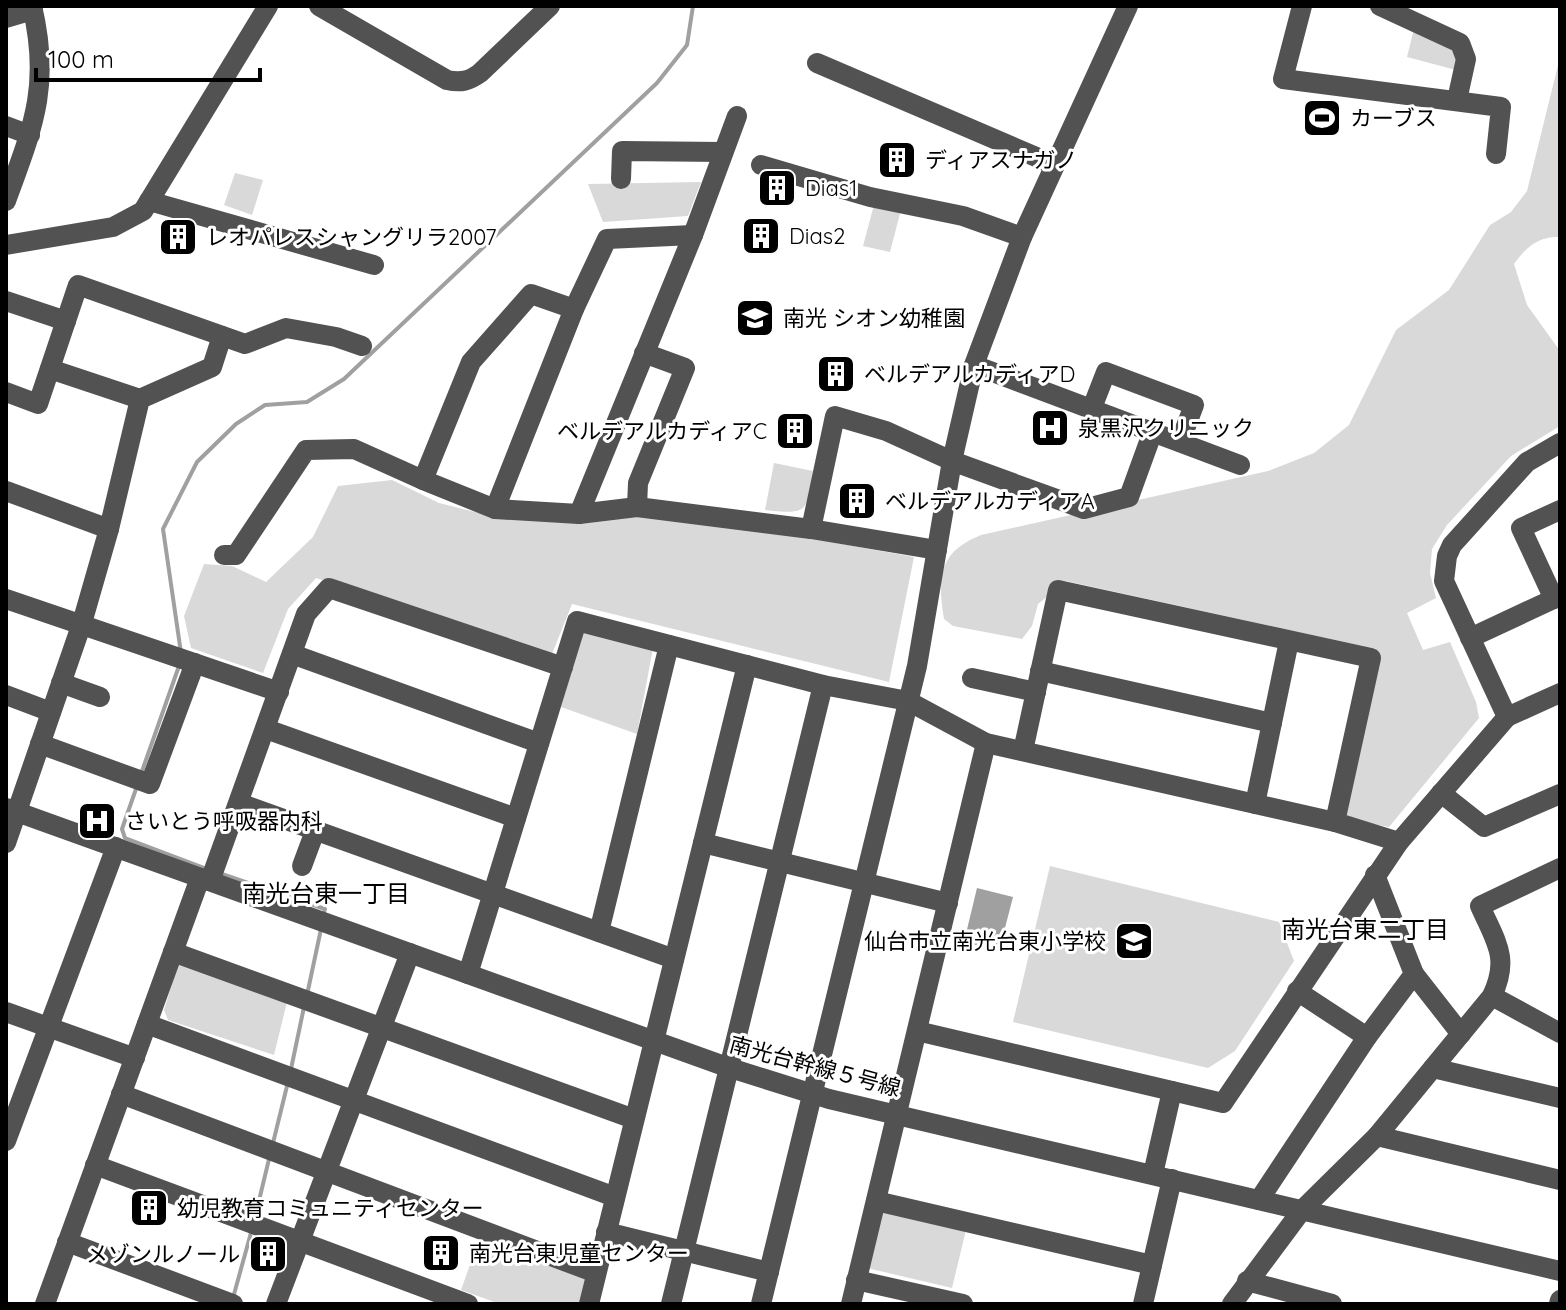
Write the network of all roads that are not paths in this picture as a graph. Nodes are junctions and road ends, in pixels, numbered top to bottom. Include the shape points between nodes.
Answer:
1 (268, 6) edge
2 (319, 6) edge
3 (550, 6) edge
4 (1128, 6) edge
5 (1302, 6) edge
6 (1380, 6) edge
7 (33, 8) edge
8 (6, 18) edge
9 (817, 63) dead end
10 (1457, 100) junction
11 (737, 116) dead end
12 (6, 126) edge
13 (30, 135) junction
14 (723, 152) junction
15 (1496, 154) dead end
16 (761, 165) dead end
17 (1055, 165) junction
18 (621, 179) dead end
19 (6, 201) edge
20 (149, 201) junction
21 (693, 235) junction
22 (1022, 237) junction
23 (6, 245) edge
24 (374, 265) dead end
25 (6, 301) edge
26 (574, 309) junction
27 (66, 321) junction
28 (222, 336) junction
29 (362, 346) dead end
30 (644, 353) junction
31 (974, 365) junction
32 (50, 369) junction
33 (6, 392) edge
34 (140, 399) junction
35 (1092, 408) junction
36 (1153, 431) junction
37 (1180, 442) junction
38 (1560, 443) edge
39 (952, 461) junction
40 (1240, 465) dead end
41 (423, 480) junction
42 (6, 491) edge
43 (637, 507) junction
44 (495, 509) junction
45 (1560, 510) edge
46 (579, 514) junction
47 (109, 529) junction
48 (811, 529) junction
49 (937, 550) junction
50 (224, 555) dead end
51 (1557, 598) edge
52 (6, 599) edge
53 (82, 623) junction
54 (1470, 638) junction
55 (1289, 641) junction
56 (669, 645) junction
57 (292, 654) junction
58 (186, 660) junction
59 (747, 665) junction
60 (563, 667) junction
61 (972, 678) dead end
62 (1038, 682) junction
63 (61, 683) junction
64 (823, 685) junction
65 (279, 692) junction
66 (1560, 693) edge
67 (6, 695) edge
68 (100, 697) dead end
69 (908, 701) junction
70 (51, 712) junction
71 (1507, 717) junction
72 (1272, 723) junction
73 (266, 729) junction
74 (539, 743) junction
75 (986, 743) junction
76 (40, 744) junction
77 (1023, 751) junction
78 (1441, 793) junction
79 (1560, 794) edge
80 (239, 803) junction
81 (1255, 804) junction
82 (12, 810) edge
83 (516, 818) junction
84 (1335, 822) junction
85 (315, 831) junction
86 (1399, 842) junction
87 (6, 843) edge
88 (703, 843) junction
89 (116, 847) junction
90 (779, 861) junction
91 (302, 866) dead end
92 (210, 873) junction
93 (1375, 875) junction
94 (1558, 875) edge
95 (866, 883) junction
96 (493, 895) junction
97 (948, 903) junction
98 (599, 932) junction
99 (173, 952) junction
100 (410, 953) junction
101 (674, 959) junction
102 (468, 974) junction
103 (1414, 974) junction
104 (1297, 991) junction
105 (1492, 996) junction
106 (6, 1012) edge
107 (147, 1024) junction
108 (49, 1027) junction
109 (381, 1027) junction
110 (917, 1031) junction
111 (1560, 1033) edge
112 (1461, 1034) junction
113 (1367, 1037) junction
114 (652, 1040) junction
115 (135, 1058) junction
116 (727, 1067) junction
117 (1433, 1068) junction
118 (1172, 1091) junction
119 (121, 1094) junction
120 (814, 1094) junction
121 (1560, 1098) edge
122 (354, 1100) junction
123 (897, 1113) junction
124 (634, 1119) junction
125 (1377, 1136) junction
126 (6, 1141) edge
127 (95, 1165) junction
128 (327, 1172) junction
129 (1163, 1177) junction
130 (1560, 1180) edge
131 (615, 1197) junction
132 (1259, 1200) junction
133 (876, 1201) junction
134 (1302, 1210) junction
135 (606, 1232) junction
136 (300, 1241) junction
137 (67, 1242) junction
138 (684, 1251) junction
139 (1152, 1265) junction
140 (1560, 1271) edge
141 (769, 1272) junction
142 (596, 1273) junction
143 (856, 1280) junction
144 (1247, 1281) junction
145 (231, 1303) edge
146 (45, 1304) edge
147 (276, 1304) edge
148 (468, 1304) edge
149 (589, 1304) edge
150 (671, 1304) edge
151 (761, 1304) edge
152 (851, 1304) edge
153 (963, 1304) edge
154 (1143, 1304) edge
155 (1232, 1304) edge
156 (1332, 1304) edge

1 - 20 street
2 - 3 street via 458,82 480,73
4 - 17 street
5 - 10 street via 1283,79
6 - 10 street via 1460,43 1466,59
7 - 8 street
7 - 13 street via 41,94
9 - 17 street
10 - 15 street via 1501,107
11 - 14 street
12 - 13 street
13 - 19 street
14 - 18 street via 622,151
14 - 21 street
16 - 22 street via 870,197 963,216
17 - 22 street
20 - 23 street via 143,211 113,227
20 - 24 street
21 - 26 street via 607,239
21 - 30 street
22 - 31 street
25 - 27 street
26 - 41 street via 531,294 471,362
26 - 44 street
27 - 28 street via 78,285
27 - 32 street
28 - 29 street via 245,344 286,328
28 - 34 street via 212,367
30 - 43 street via 685,368 638,483
30 - 46 street
31 - 35 street
31 - 39 street
32 - 33 street via 38,404
32 - 34 street
34 - 47 street
35 - 36 street
35 - 37 street via 1106,372 1150,388 1194,405
36 - 37 street
36 - 39 street via 1129,497 1084,509
37 - 40 street
38 - 54 street via 1527,462 1447,556 1444,581
39 - 48 street via 886,431 835,416
39 - 49 street
41 - 44 street
41 - 50 street via 354,449 306,450 236,555
42 - 47 street
43 - 46 street
43 - 48 street
44 - 46 street
45 - 51 street via 1521,528
47 - 53 street
48 - 49 street
49 - 69 street
51 - 54 street
52 - 53 street
53 - 58 street
53 - 63 street
54 - 71 street
55 - 62 street via 1058,590
55 - 72 street
55 - 84 street via 1371,658
56 - 59 street
56 - 60 street via 577,621
56 - 98 street
57 - 60 street via 306,614 329,588
57 - 65 street
57 - 74 street
58 - 65 street
58 - 76 street via 150,784
59 - 64 street
59 - 88 street
60 - 74 street
61 - 62 street
62 - 72 street
62 - 77 street
63 - 68 street
63 - 70 street
64 - 69 street
64 - 90 street
65 - 73 street
66 - 71 street
67 - 70 street
69 - 75 street
69 - 95 street
70 - 76 street
71 - 78 street
72 - 81 street
73 - 80 street
73 - 83 street
74 - 83 street
75 - 77 street
75 - 97 street
76 - 82 street
77 - 81 street
78 - 79 street via 1484,827
78 - 86 street
80 - 85 street
80 - 92 street
81 - 84 street
82 - 87 street
82 - 89 street, 南光台幹線５号線
83 - 96 street
84 - 86 street
85 - 91 street
85 - 96 street
86 - 93 street
88 - 90 street
88 - 101 street
89 - 92 street, 南光台幹線５号線
89 - 108 street
90 - 95 street
90 - 116 street
92 - 99 street
92 - 100 street, 南光台幹線５号線
93 - 103 street
93 - 104 street
94 - 105 street via 1480,906 1501,952 1503,974
95 - 97 street
95 - 120 street
96 - 98 street
96 - 102 street
97 - 110 street
98 - 101 street
99 - 107 street
99 - 109 street
100 - 102 street, 南光台幹線５号線
100 - 109 street
101 - 114 street
102 - 114 street, 南光台幹線５号線
103 - 112 street
103 - 113 street
104 - 113 street
104 - 118 street via 1223,1103
105 - 111 street
105 - 112 street
106 - 108 street
107 - 115 street
107 - 122 street
108 - 115 street
108 - 126 street
109 - 122 street
109 - 124 street
110 - 118 street
110 - 123 street
112 - 117 street
113 - 132 street
114 - 116 street, 南光台幹線５号線
114 - 124 street
115 - 119 street
116 - 120 street, 南光台幹線５号線
116 - 138 street
117 - 121 street
117 - 125 street
118 - 129 street
119 - 127 street
119 - 128 street
120 - 123 street, 南光台幹線５号線
120 - 141 street
122 - 128 street
122 - 131 street
123 - 129 street, 南光台幹線５号線
123 - 133 street
124 - 131 street
125 - 130 street
125 - 134 street
127 - 136 street
127 - 137 street
128 - 136 street
128 - 142 street
129 - 132 street, 南光台幹線５号線
129 - 139 street
131 - 135 street
132 - 134 street, 南光台幹線５号線
133 - 139 street
133 - 143 street
134 - 140 street, 南光台幹線５号線
134 - 144 street
135 - 138 street
135 - 142 street
136 - 147 street
136 - 148 street
137 - 145 street
137 - 146 street
138 - 141 street
138 - 150 street
139 - 154 street
141 - 151 street
142 - 149 street
143 - 152 street
143 - 153 street
144 - 155 street
144 - 156 street

